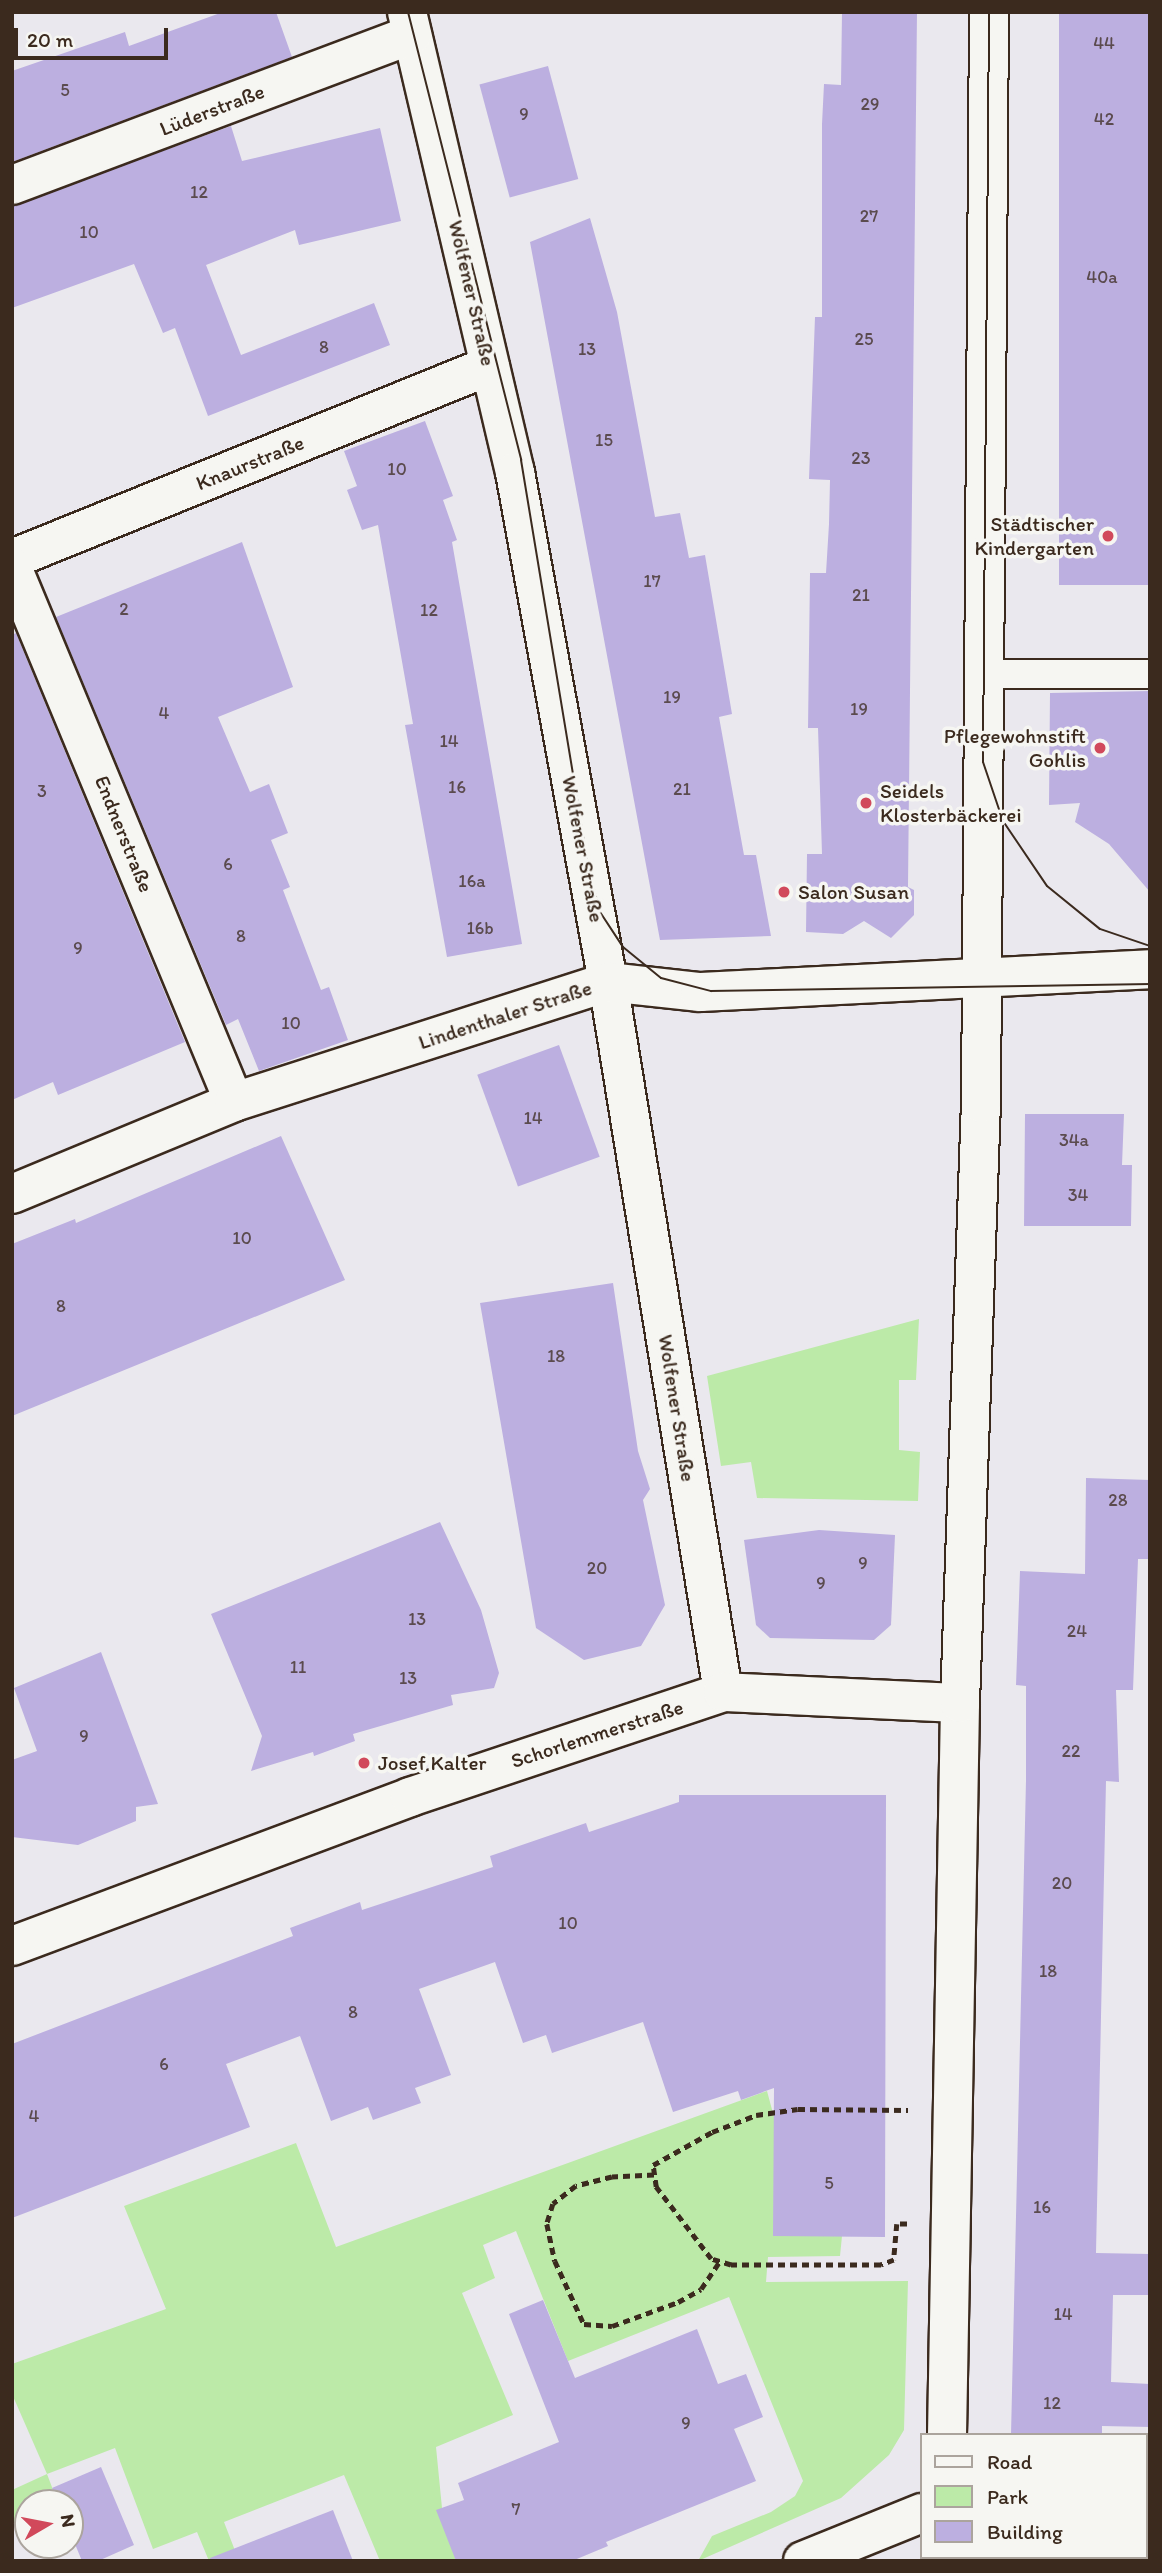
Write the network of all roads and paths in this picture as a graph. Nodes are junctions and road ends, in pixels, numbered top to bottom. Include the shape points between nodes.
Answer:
1 (989, 12) edge
2 (409, 23) edge
3 (12, 185) edge
4 (489, 366) junction
5 (12, 559) edge
6 (12, 567) edge
7 (982, 674) junction
8 (1150, 674) edge
9 (1150, 969) edge
10 (983, 975) junction
11 (608, 982) junction
12 (234, 1102) junction
13 (12, 1194) edge
14 (723, 1692) junction
15 (960, 1703) junction
16 (12, 1946) edge
17 (919, 2110) dead end
18 (654, 2175) junction
19 (918, 2225) dead end
20 (719, 2262) junction
21 (947, 2433) edge
22 (920, 2514) edge
23 (803, 2561) edge

1 - 7 street
2 - 3 street, Lüderstraße
2 - 4 street, Wolfener Straße
4 - 5 street, Knaurstraße
4 - 11 street, Wolfener Straße via 515,472
6 - 12 street, Endnerstraße
7 - 8 lane
7 - 10 street
9 - 10 street, Lindenthaler Straße
10 - 11 street, Lindenthaler Straße via 700,992
10 - 15 street
11 - 12 street, Lindenthaler Straße
11 - 14 street, Wolfener Straße
12 - 13 street, Lindenthaler Straße
14 - 15 street, Schorlemmerstraße
14 - 16 street, Schorlemmerstraße via 410,1797
15 - 21 street
17 - 18 path via 798,2109 756,2115 712,2132 653,2165
18 - 20 path via 656,2187 711,2259
18 - 20 path via 612,2177 576,2186 553,2204 547,2224 555,2261 584,2324 612,2326 678,2302 701,2289
19 - 20 path via 897,2224 894,2260 881,2265
22 - 23 street

